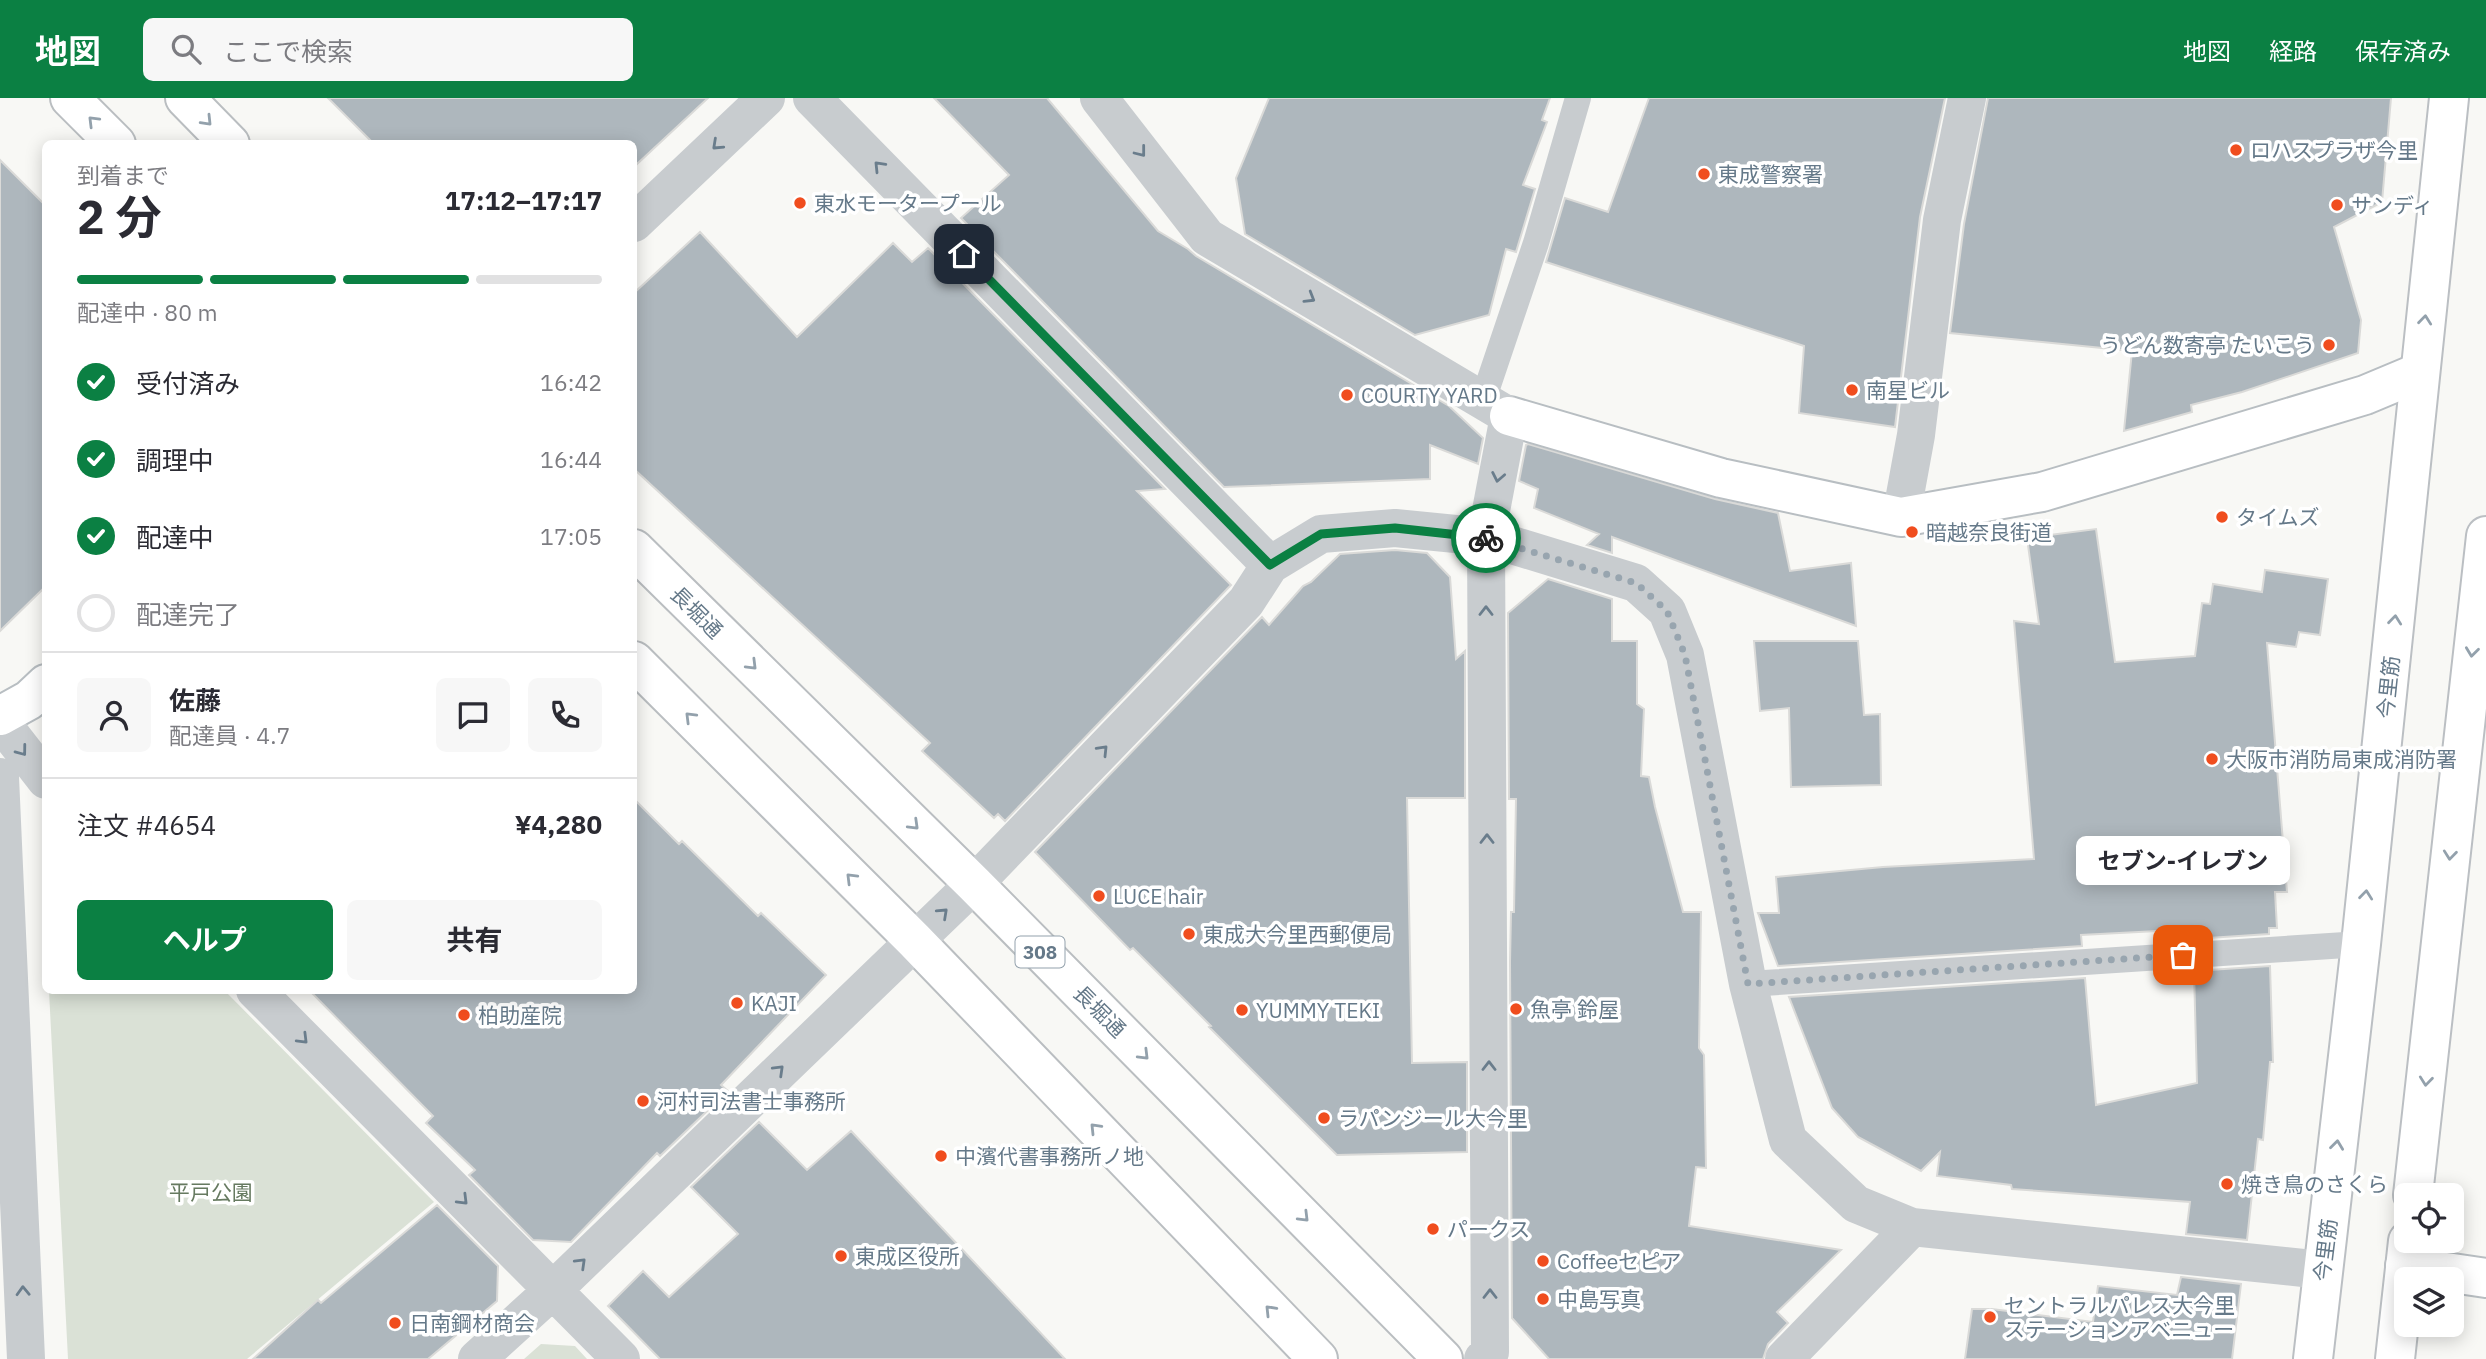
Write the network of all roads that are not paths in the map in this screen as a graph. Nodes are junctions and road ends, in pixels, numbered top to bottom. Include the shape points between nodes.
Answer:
1 (70, 98) edge
2 (185, 98) edge
3 (766, 98) edge
4 (812, 98) edge
5 (1099, 98) edge
6 (1578, 98) edge
7 (1967, 98) edge
8 (2449, 98) edge
9 (112, 140) edge
10 (226, 140) edge
11 (637, 220) edge
12 (2420, 372) junction
13 (1496, 408) junction
14 (1901, 517) junction
15 (2486, 536) edge
16 (1486, 537) junction
17 (637, 551) edge
18 (1270, 565) junction
19 (637, 663) edge
20 (42, 688) edge
21 (0, 718) edge
22 (42, 775) edge
23 (0, 777) edge
24 (974, 884) junction
25 (914, 940) junction
26 (2361, 944) junction
27 (1748, 984) junction
28 (259, 994) edge
29 (7, 1089) edge
30 (2414, 1183) edge
31 (1912, 1227) junction
32 (2407, 1254) edge
33 (2322, 1270) junction
34 (2486, 1278) edge
35 (553, 1290) junction
36 (26, 1359) edge
37 (477, 1359) edge
38 (621, 1359) edge
39 (1318, 1359) edge
40 (1443, 1359) edge
41 (1483, 1359) edge
42 (1783, 1359) edge
43 (2313, 1359) edge
44 (2395, 1359) edge

9 -> 1 main road
2 -> 10 main road
3 -> 11 street
18 -> 4 street
5 -> 13 street via 1208,237
6 - 13 lane via 1536,243
7 - 14 street via 1942,220 1916,435
12 -> 8 main road, 今里筋
12 - 14 main road via 2365,395 2042,492
26 -> 12 main road, 今里筋
13 - 14 main road via 1721,478
13 -> 16 street
15 -> 30 main road
16 - 18 street via 1395,528 1321,534
16 - 27 street via 1636,583 1667,611 1685,655
41 -> 16 street via 1490,1352
17 -> 24 main road, 長堀通 / 308
24 -> 18 street via 1246,602
25 -> 19 main road
20 - 21 main road
21 -> 22 street
23 - 29 street
25 -> 24 street
24 -> 40 main road, 長堀通 / 308
35 -> 25 street
39 -> 25 main road
26 - 27 lane
33 -> 26 main road, 今里筋
27 - 31 street via 1788,1140 1856,1203
28 -> 35 street
36 -> 29 street
31 - 33 street
31 - 42 street
32 - 34 main road
32 - 44 main road
33 - 43 main road, 今里筋
35 - 37 street
35 - 38 street

